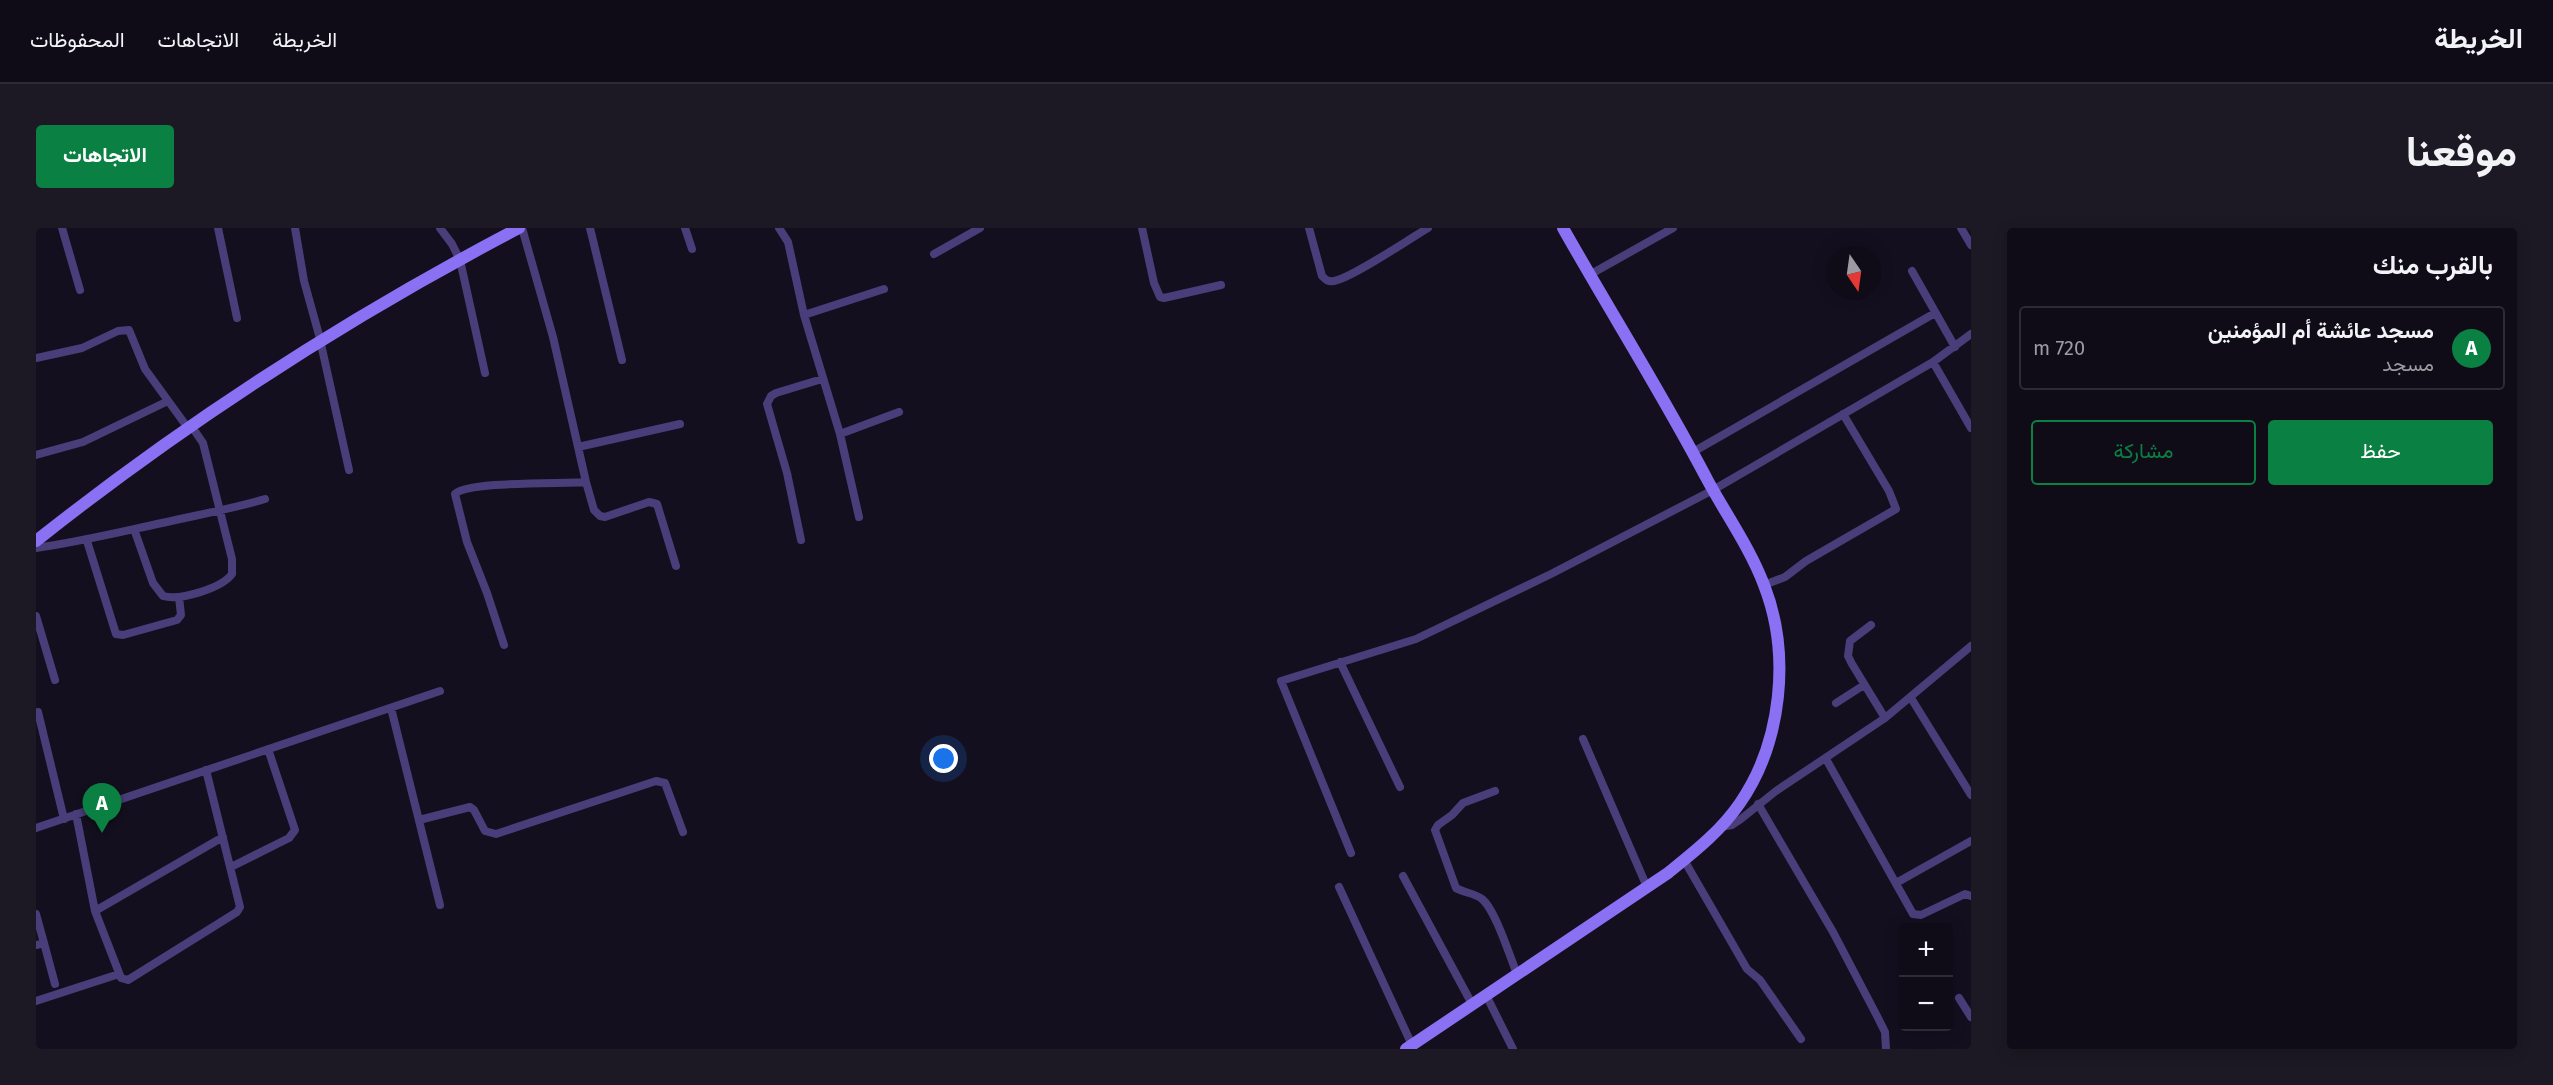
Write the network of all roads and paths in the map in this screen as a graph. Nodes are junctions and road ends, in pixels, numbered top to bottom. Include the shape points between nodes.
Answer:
1 (62, 228) edge
2 (218, 228) edge
3 (295, 228) edge
4 (440, 228) edge
5 (521, 228) edge
6 (591, 228) edge
7 (685, 228) edge
8 (779, 228) edge
9 (786, 228) edge
10 (980, 228) edge
11 (1143, 228) edge
12 (1309, 228) edge
13 (1428, 228) edge
14 (1563, 228) edge
15 (1673, 228) edge
16 (1961, 228) edge
17 (788, 243) junction
18 (1971, 245) edge
19 (692, 249) dead end
20 (934, 254) dead end
21 (460, 260) junction
22 (1912, 271) dead end
23 (1591, 274) junction
24 (1221, 285) dead end
25 (884, 289) dead end
26 (80, 290) dead end
27 (1935, 313) junction
28 (804, 315) junction
29 (237, 318) dead end
30 (1971, 334) edge
31 (320, 341) junction
32 (1955, 347) junction
33 (36, 358) edge
34 (622, 360) dead end
35 (1933, 362) junction
36 (484, 373) dead end
37 (822, 379) junction
38 (168, 401) junction
39 (899, 412) dead end
40 (1843, 414) junction
41 (680, 424) dead end
42 (192, 427) junction
43 (1971, 428) edge
44 (840, 434) junction
45 (578, 447) junction
46 (1693, 452) junction
47 (36, 455) edge
48 (349, 470) dead end
49 (586, 482) junction
50 (1713, 490) junction
51 (265, 499) dead end
52 (219, 512) junction
53 (859, 517) dead end
54 (134, 529) junction
55 (36, 540) edge
56 (801, 540) dead end
57 (87, 541) junction
58 (36, 548) edge
59 (676, 566) dead end
60 (1764, 585) junction
61 (179, 597) junction
62 (36, 616) edge
63 (1871, 625) dead end
64 (504, 645) dead end
65 (1971, 646) edge
66 (1340, 662) junction
67 (55, 680) dead end
68 (1864, 685) junction
69 (440, 691) dead end
70 (1911, 698) junction
71 (1836, 702) dead end
72 (391, 708) junction
73 (38, 712) dead end
74 (1885, 718) junction
75 (1583, 739) dead end
76 (268, 750) junction
77 (1826, 759) junction
78 (206, 770) junction
79 (1400, 787) dead end
80 (1495, 791) dead end
81 (1971, 795) edge
82 (1758, 804) junction
83 (76, 814) junction
84 (64, 819) junction
85 (419, 820) junction
86 (1720, 827) junction
87 (36, 828) edge
88 (683, 832) dead end
89 (223, 837) junction
90 (1971, 841) edge
91 (1351, 853) dead end
92 (1684, 860) junction
93 (231, 867) junction
94 (1403, 876) dead end
95 (1896, 883) junction
96 (1647, 886) junction
97 (1339, 887) dead end
98 (1971, 896) edge
99 (440, 905) dead end
100 (95, 911) junction
101 (36, 914) edge
102 (40, 944) edge
103 (119, 974) junction
104 (1517, 974) junction
105 (55, 984) dead end
106 (1486, 994) junction
107 (1959, 998) dead end
108 (36, 1001) edge
109 (1472, 1004) junction
110 (1971, 1017) edge
111 (1801, 1039) dead end
112 (1409, 1047) edge
113 (1513, 1049) edge
114 (1886, 1049) edge

1 - 26 street
2 - 29 street
3 - 31 street
4 - 21 street
5 - 21 main road
5 - 45 street via 553,337
6 - 34 street
7 - 19 street
8 - 17 street
9 - 17 street
10 - 20 street
11 - 24 street via 1160,297
12 - 13 street via 1322,276 1331,282
14 - 23 main road
15 - 23 street
16 - 18 street
17 - 28 street
21 - 31 main road
21 - 36 street
22 - 27 street
23 - 46 main road
25 - 28 street
27 - 32 street
27 - 46 street
28 - 37 street
30 - 32 street
31 - 42 main road
31 - 48 street
32 - 35 street
33 - 38 street via 82,348 127,329 145,369
35 - 40 street
35 - 43 street
37 - 44 street
37 - 56 street via 776,393 767,404
38 - 42 street via 185,424
38 - 47 street via 83,442
39 - 44 street
40 - 50 street
40 - 60 street via 1889,490 1896,509 1785,577
41 - 45 street
42 - 52 street via 202,443
42 - 55 main road
44 - 53 street
45 - 49 street
46 - 50 main road
49 - 59 street via 594,510 600,516 649,502 657,504
49 - 64 street via 493,486 462,489 455,494 467,542
50 - 60 main road
50 - 66 street via 1416,639
51 - 52 street
52 - 54 street
52 - 61 street via 232,559 232,574 218,586
54 - 57 street
54 - 61 street via 158,591 170,598
57 - 58 street
57 - 61 street via 117,634 177,620 181,615
60 - 86 main road via 1780,655 1776,705 1756,774 1740,803
62 - 67 street
63 - 68 street via 1850,641 1848,649
65 - 70 street
66 - 79 street
66 - 91 street via 1281,681
68 - 71 street
68 - 74 street
69 - 72 street
70 - 74 street
70 - 81 street
72 - 76 street
72 - 85 street
73 - 84 street
74 - 77 street
75 - 96 street
76 - 78 street
76 - 93 street via 295,830 289,838
77 - 82 street
77 - 95 street
78 - 83 street
78 - 89 street
80 - 104 street via 1463,803 1438,825 1435,834 1456,888 1482,898 1491,910
82 - 86 street via 1732,825
82 - 114 street via 1877,1016 1885,1032
83 - 84 street
83 - 100 street
84 - 87 street
85 - 88 street via 470,807 485,831 496,834 656,780 665,783
85 - 99 street
86 - 92 main road
89 - 93 street
89 - 100 street
90 - 95 street
92 - 96 main road
92 - 111 street via 1747,969 1760,980
93 - 103 street via 240,903 237,912 128,980 122,980
94 - 109 street
95 - 98 street via 1916,915 1965,894
96 - 104 main road
97 - 112 street
100 - 103 street
101 - 102 street
102 - 105 street
103 - 108 street
104 - 106 main road
106 - 109 main road
106 - 113 street
107 - 110 street
109 - 112 main road

